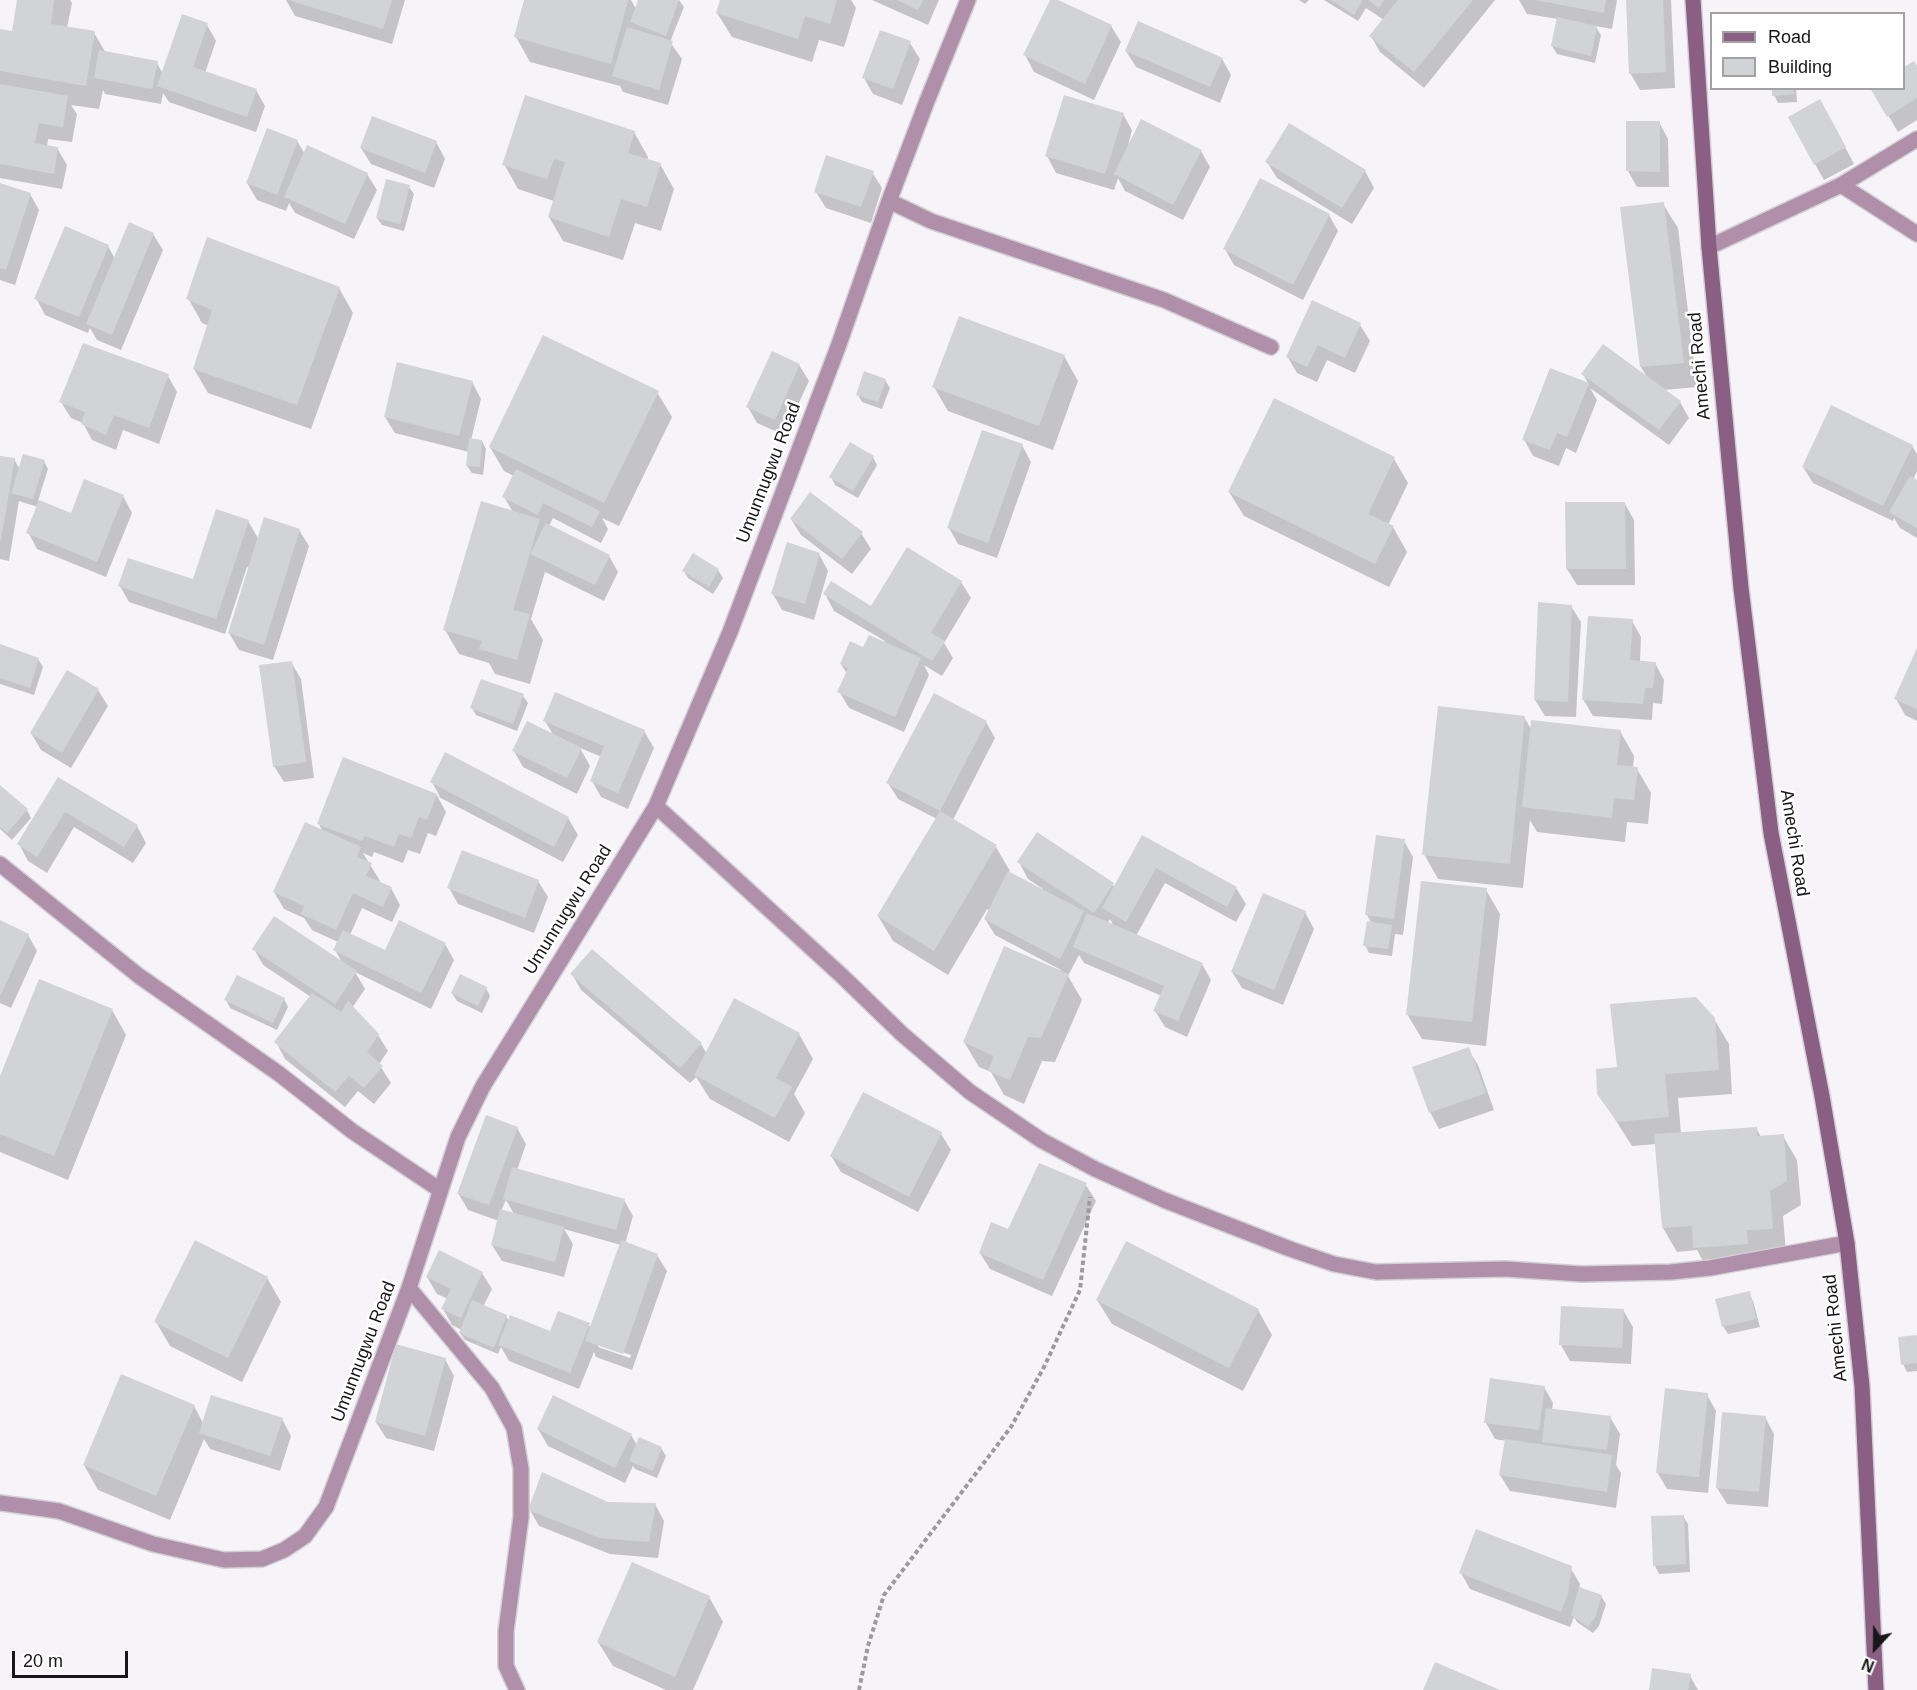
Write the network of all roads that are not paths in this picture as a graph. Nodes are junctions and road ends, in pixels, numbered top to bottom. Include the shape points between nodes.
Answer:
1 (968, 0) edge
2 (1693, 0) edge
3 (1917, 139) edge
4 (1841, 185) junction
5 (889, 201) junction
6 (1917, 234) edge
7 (1709, 247) junction
8 (1271, 347) dead end
9 (656, 806) junction
10 (0, 864) edge
11 (440, 1190) junction
12 (1846, 1243) junction
13 (409, 1288) junction
14 (0, 1503) edge
15 (517, 1690) edge
16 (1875, 1690) edge

1 - 5 street, Umunnugwu Road
2 - 7 main road, Amechi Road
3 - 4 street
4 - 6 street
4 - 7 street
5 - 8 street via 931,221 1164,300
5 - 9 street, Umunnugwu Road via 730,632
7 - 12 main road, Amechi Road via 1741,588 1771,833
9 - 11 street, Umunnugwu Road via 483,1086 458,1137
9 - 12 street via 970,1092 1041,1140 1095,1169 1290,1249 1334,1264 1376,1272 1505,1269 1582,1274 1710,1268
10 - 11 street via 139,976
11 - 13 street, Umunnugwu Road
12 - 16 main road, Amechi Road via 1862,1386
13 - 14 street, Umunnugwu Road via 326,1507 305,1536 284,1550 262,1559 224,1560 153,1544 59,1511
13 - 15 street via 492,1388 514,1428 521,1468 521,1517 506,1631 506,1666

